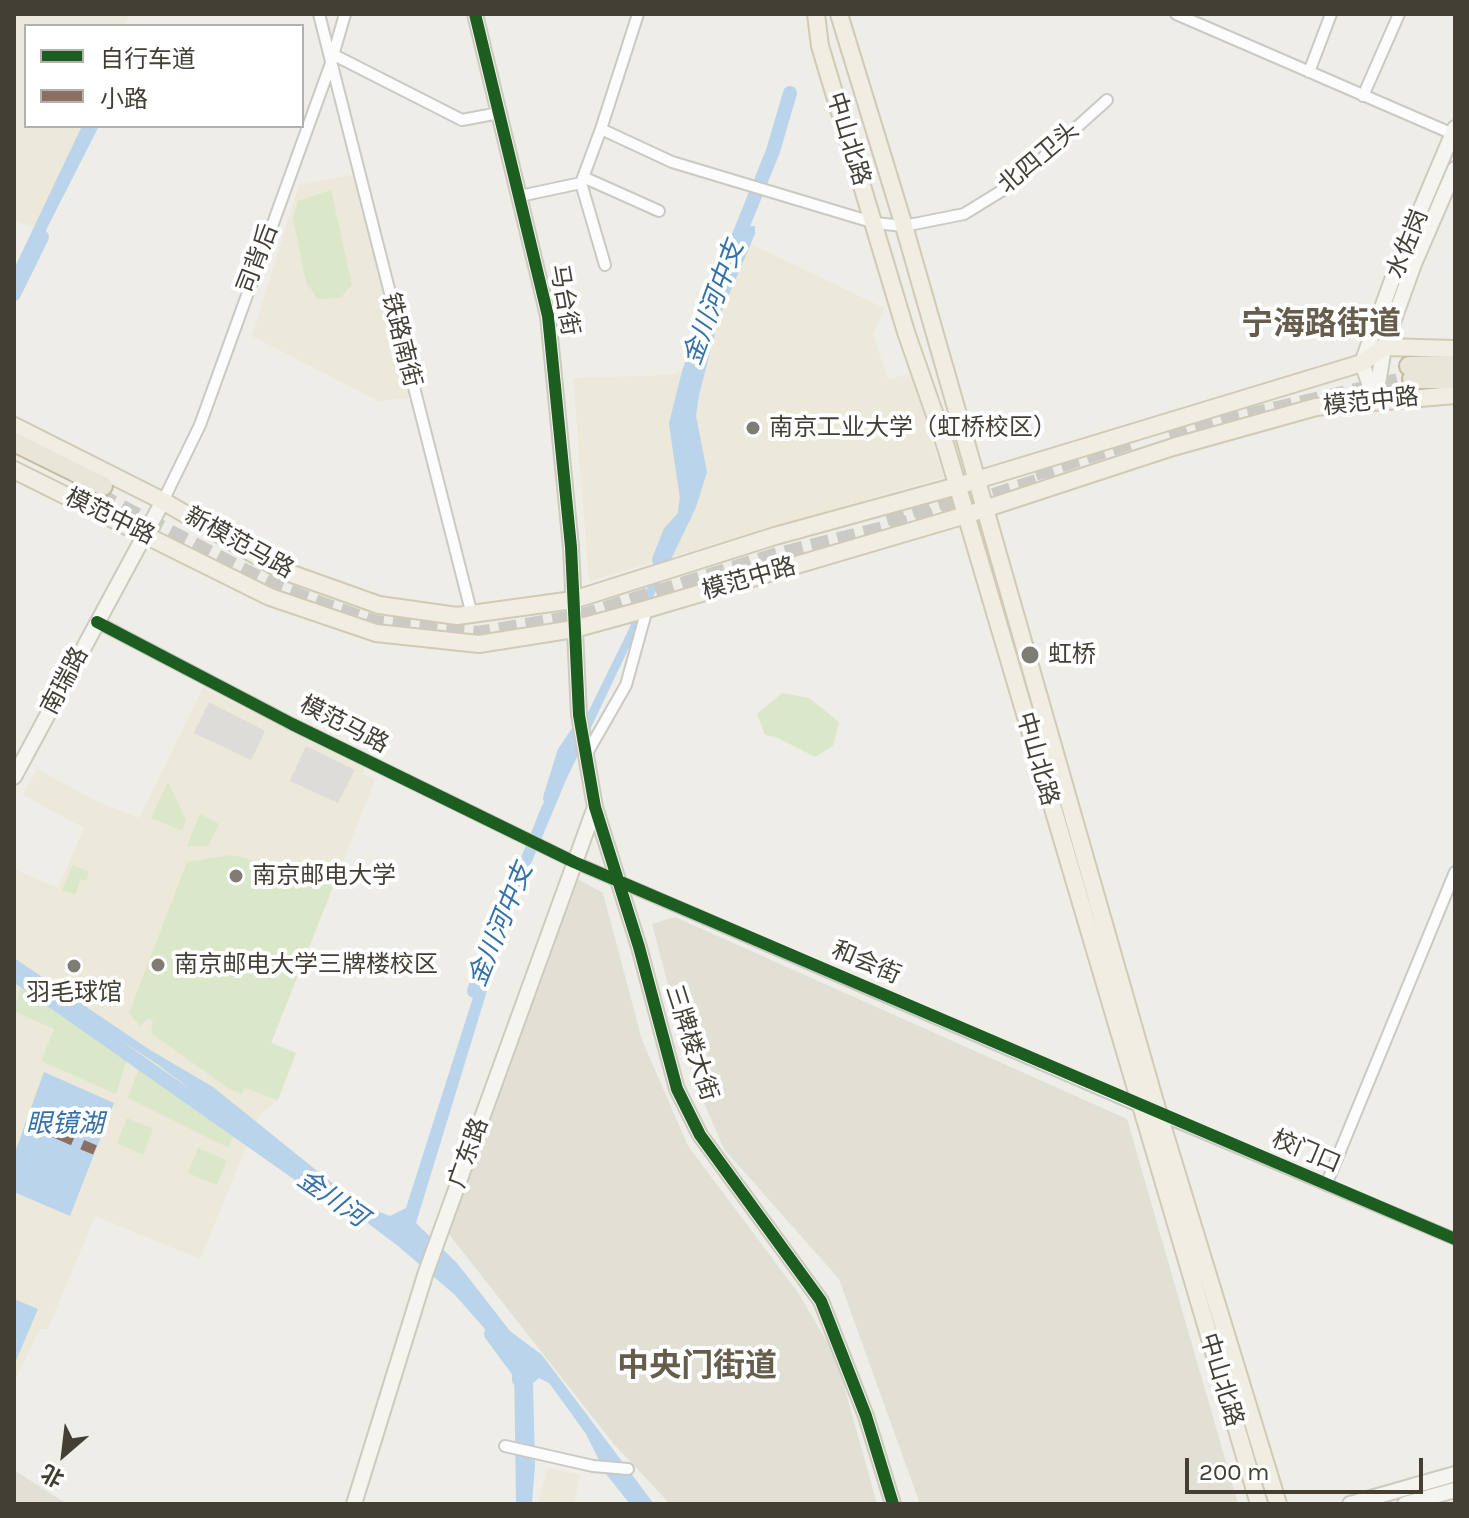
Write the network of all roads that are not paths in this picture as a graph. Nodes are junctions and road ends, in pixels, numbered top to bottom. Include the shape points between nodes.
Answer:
1 (319, 14) edge
2 (345, 14) edge
3 (475, 14) edge
4 (638, 14) edge
5 (816, 14) edge
6 (839, 14) edge
7 (1176, 14) edge
8 (1331, 14) edge
9 (1399, 14) edge
10 (332, 60) junction
11 (1309, 72) junction
12 (1363, 96) junction
13 (1107, 100) dead end
14 (499, 113) junction
15 (601, 129) junction
16 (1454, 131) edge
17 (1455, 169) edge
18 (582, 180) junction
19 (520, 196) junction
20 (659, 211) dead end
21 (875, 223) junction
22 (904, 226) junction
23 (605, 265) dead end
24 (1384, 347) junction
25 (1455, 349) edge
26 (1362, 363) junction
27 (1455, 365) edge
28 (1455, 379) edge
29 (1455, 395) edge
30 (1375, 400) junction
31 (14, 426) edge
32 (14, 442) edge
33 (14, 456) edge
34 (14, 470) edge
35 (976, 480) junction
36 (957, 486) junction
37 (163, 501) junction
38 (984, 509) junction
39 (966, 515) junction
40 (145, 533) junction
41 (573, 600) junction
42 (647, 609) junction
43 (472, 615) junction
44 (97, 622) junction
45 (574, 629) junction
46 (586, 755) junction
47 (14, 777) edge
48 (595, 807) junction
49 (574, 862) junction
50 (1455, 872) edge
51 (618, 880) junction
52 (1139, 1107) junction
53 (1159, 1115) junction
54 (1326, 1185) junction
55 (1455, 1239) edge
56 (505, 1446) dead end
57 (628, 1469) dead end
58 (1455, 1474) edge
59 (1455, 1490) edge
60 (354, 1504) edge
61 (893, 1504) edge
62 (1259, 1504) edge
63 (1278, 1504) edge
64 (1350, 1504) edge
65 (1405, 1504) edge

1 - 10 street, 铁路南街
2 - 10 street, 司背后
3 - 14 street, 马台街
4 - 15 street
5 - 21 main road, 中山北路 via 820,46
6 - 22 main road, 中山北路
7 - 11 street
8 - 11 street
9 - 12 street
10 - 14 street via 462,120
10 - 37 street, 司背后 via 200,425
10 - 43 street, 铁路南街
11 - 12 street
12 - 16 street
13 - 22 street, 北四卫头 via 1016,182 964,214
14 - 19 street, 马台街
15 - 18 street
15 - 21 street, 北四卫头 via 672,162
16 - 26 street, 水佐岗
17 - 24 street, 水佐岗
18 - 19 street
18 - 20 street
18 - 23 street
19 - 41 street, 马台街 via 548,316
21 - 22 street, 北四卫头
21 - 36 main road, 中山北路
22 - 35 main road, 中山北路
24 - 25 main road, 模范中路
24 - 26 main road, 模范中路
24 - 30 street, 水佐岗
26 - 30 street
26 - 35 main road, 模范中路
27 - 28 highway via 1410,372
29 - 30 main road, 模范中路
30 - 38 main road, 模范中路 via 1316,407 1240,427
31 - 37 main road, 新模范马路
32 - 33 highway via 100,491
34 - 40 main road, 模范中路
35 - 36 main road, 模范中路
35 - 38 main road, 中山北路
36 - 39 main road, 中山北路
36 - 41 main road, 模范中路
37 - 40 street, 南瑞路
37 - 43 main road, 新模范马路 via 295,575 379,605
38 - 39 main road, 模范中路
38 - 53 main road, 中山北路
39 - 42 main road, 模范中路
39 - 52 main road, 中山北路
40 - 44 street, 南瑞路
40 - 45 main road, 模范中路 via 270,597 376,633 479,644
41 - 43 main road, 新模范马路
41 - 45 street, 三牌楼大街
42 - 45 main road, 模范中路
42 - 46 street via 626,685
44 - 47 street, 南瑞路
44 - 49 street, 模范马路
45 - 46 street, 三牌楼大街
46 - 48 street, 三牌楼大街
48 - 49 street, 广东路
48 - 51 street, 三牌楼大街
49 - 51 street, 和会街
49 - 60 street, 广东路 via 426,1272
50 - 54 street
51 - 52 street, 和会街
51 - 61 street, 三牌楼大街 via 677,1089 700,1135 821,1301
52 - 53 street, 校门口
52 - 62 main road, 中山北路
53 - 54 street, 校门口
53 - 63 main road, 中山北路
54 - 55 street, 校门口
56 - 57 street
58 - 64 street
59 - 65 street

